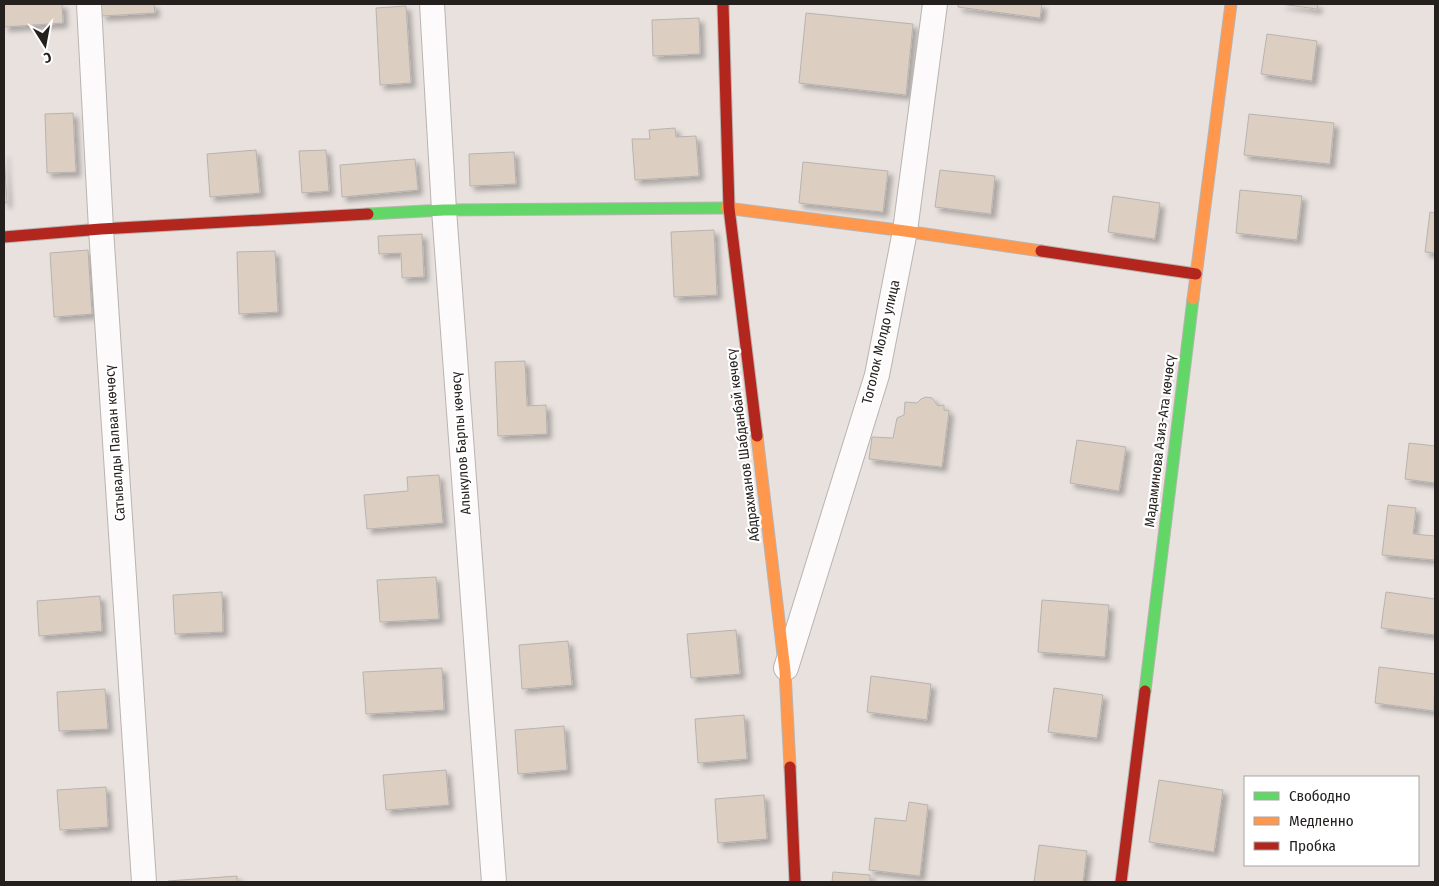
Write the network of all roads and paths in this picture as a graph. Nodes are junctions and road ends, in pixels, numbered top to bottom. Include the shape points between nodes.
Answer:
1 (89, 4) edge
2 (432, 4) edge
3 (723, 4) edge
4 (936, 4) edge
5 (1231, 4) edge
6 (729, 208) junction
7 (444, 210) junction
8 (101, 229) junction
9 (905, 231) junction
10 (4, 237) edge
11 (1196, 274) junction
12 (784, 672) junction
13 (144, 882) edge
14 (494, 882) edge
15 (795, 882) edge
16 (1121, 882) edge

1 - 8 street, Сатывалды Палван көчөсү
2 - 7 street, Алыкулов Барпы көчөсү
3 - 6 street, Абдрахманов Шабданбай көчөсү
4 - 9 street, Тоголок Молдо улица
5 - 11 street, Мадаминова Азиз-Ата көчөсү
6 - 7 street
6 - 9 street
6 - 12 street, Абдрахманов Шабданбай көчөсү
7 - 8 street
7 - 14 street, Алыкулов Барпы көчөсү
8 - 10 street
8 - 13 street, Сатывалды Палван көчөсү
9 - 11 street
9 - 12 street, Тоголок Молдо улица via 877,375
11 - 16 street, Мадаминова Азиз-Ата көчөсү
12 - 15 street, Абдрахманов Шабданбай көчөсү

